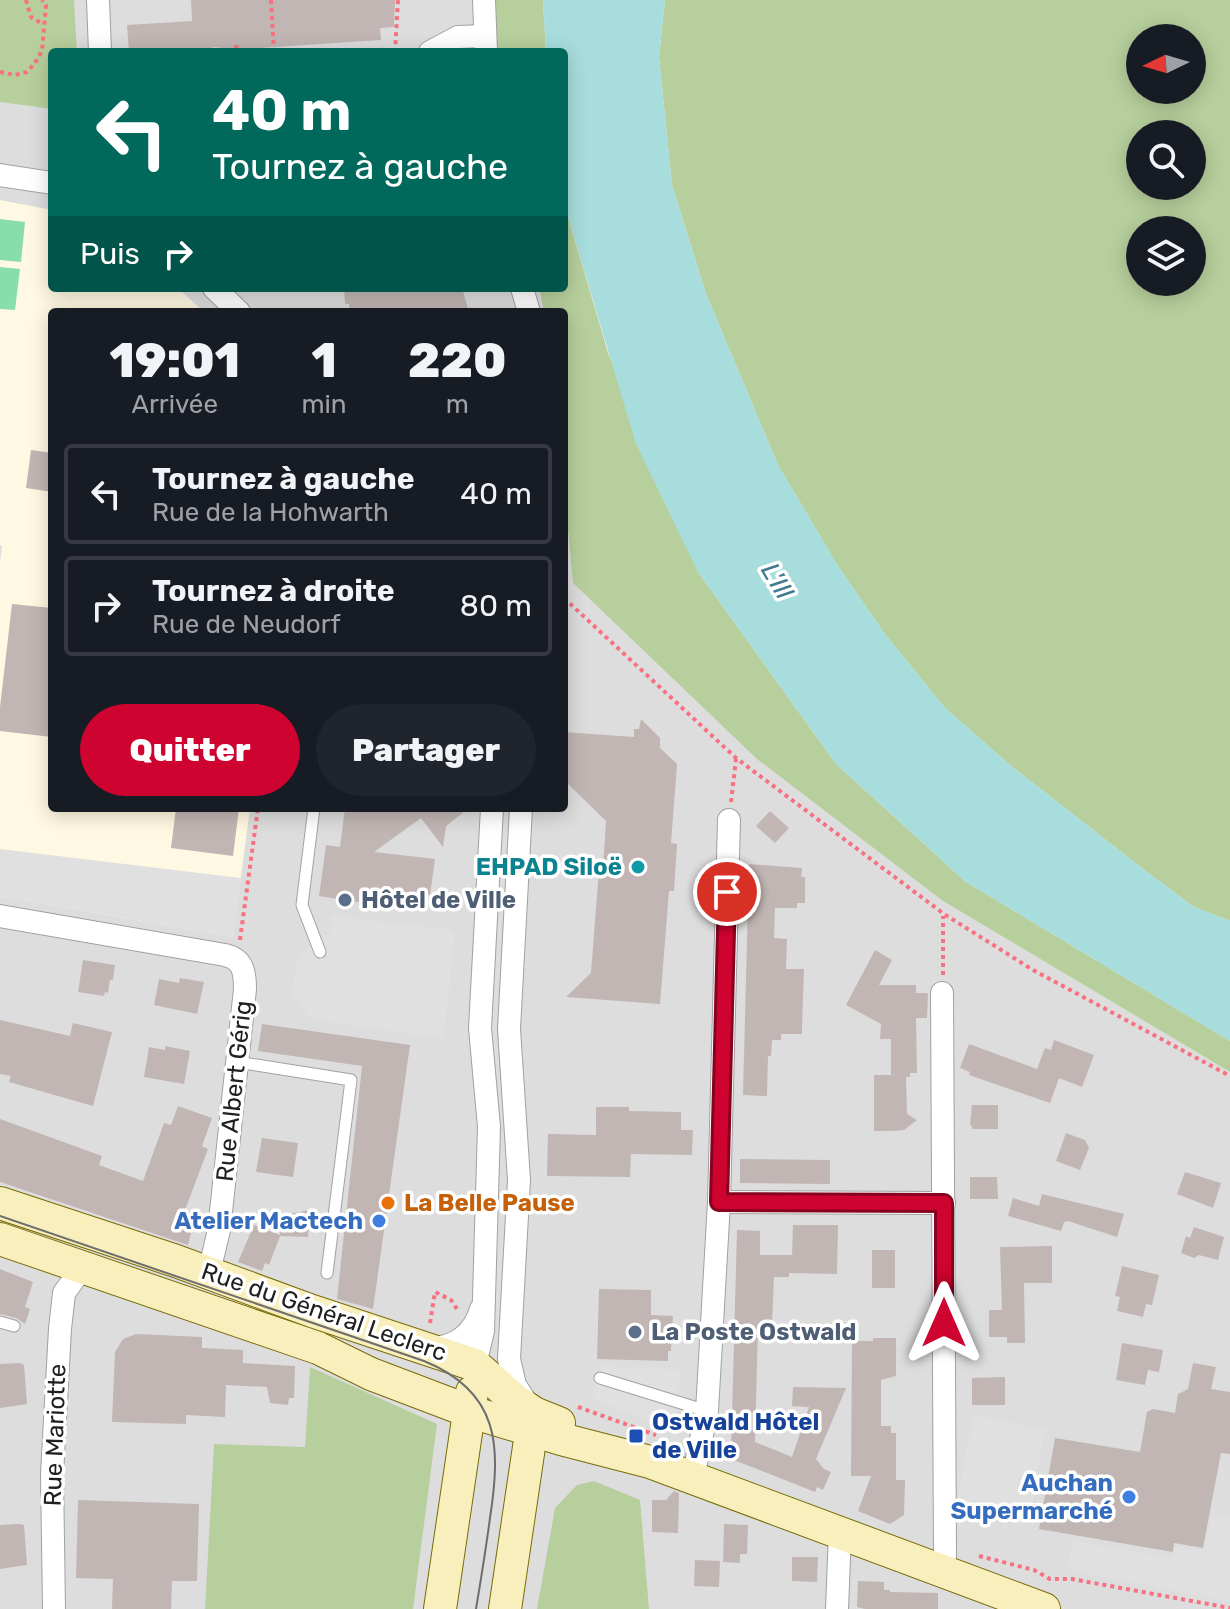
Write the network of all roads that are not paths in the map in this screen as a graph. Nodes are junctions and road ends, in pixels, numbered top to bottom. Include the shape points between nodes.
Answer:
1 (98, 0) edge
2 (484, 0) edge
3 (486, 44) edge
4 (100, 48) edge
5 (437, 48) edge
6 (0, 175) edge
7 (48, 182) edge
8 (218, 292) edge
9 (235, 308) edge
10 (314, 812) edge
11 (492, 812) edge
12 (521, 812) edge
13 (729, 820) road end
14 (0, 916) edge
15 (320, 952) dead end
16 (482, 991) junction
17 (510, 993) junction
18 (942, 993) road end
19 (237, 1062) junction
20 (719, 1202) junction
21 (0, 1203) edge
22 (944, 1203) junction
23 (0, 1239) edge
24 (83, 1267) junction
25 (209, 1272) junction
26 (327, 1273) dead end
27 (483, 1296) junction
28 (0, 1322) edge
29 (14, 1326) dead end
30 (426, 1348) junction
31 (600, 1378) dead end
32 (479, 1383) junction
33 (707, 1411) junction
34 (527, 1424) junction
35 (569, 1441) junction
36 (631, 1455) junction
37 (526, 1471) junction
38 (693, 1477) junction
39 (840, 1533) junction
40 (943, 1564) junction
41 (54, 1609) edge
42 (440, 1609) edge
43 (505, 1609) edge
44 (837, 1609) edge
45 (1044, 1609) edge

1 - 4 street
2 - 3 street
3 - 5 street via 458,37
6 - 7 street
8 - 9 street
10 - 15 lane via 302,905
11 - 16 street
12 - 17 street
13 - 20 street
14 - 19 street, Rue Albert Gérig via 238,959 245,980
16 - 17 street
16 - 27 street via 489,1127
17 - 32 street via 519,1180
18 - 22 street
19 - 25 street, Rue Albert Gérig via 219,1230
19 - 26 lane via 351,1080
20 - 22 street
20 - 33 street
21 - 25 main road, Rue du Général Leclerc
22 - 40 street
23 - 24 main road, Rue du Général Leclerc
24 - 32 main road, Rue du Général Leclerc via 318,1348 371,1374
24 - 41 street, Rue Mariotte via 63,1304 55,1389
25 - 30 main road, Rue du Général Leclerc
27 - 30 street via 470,1332 452,1344
27 - 32 street
28 - 29 lane
30 - 32 main road, Rue du Général Leclerc
31 - 33 lane
32 - 34 main road, Rue du Général Leclerc
32 - 34 street via 515,1385
32 - 42 main road via 464,1444
33 - 38 street
34 - 35 main road, Rue du Général Leclerc
34 - 36 main road, Rue du Général Leclerc
34 - 37 main road
35 - 36 main road, Rue du Général Leclerc
35 - 37 main road via 542,1445
36 - 38 main road, Rue du Général Leclerc
37 - 43 main road
38 - 39 main road, Rue du Général Leclerc
39 - 40 main road, Rue du Général Leclerc
39 - 44 street
40 - 45 main road, Rue du Général Leclerc

